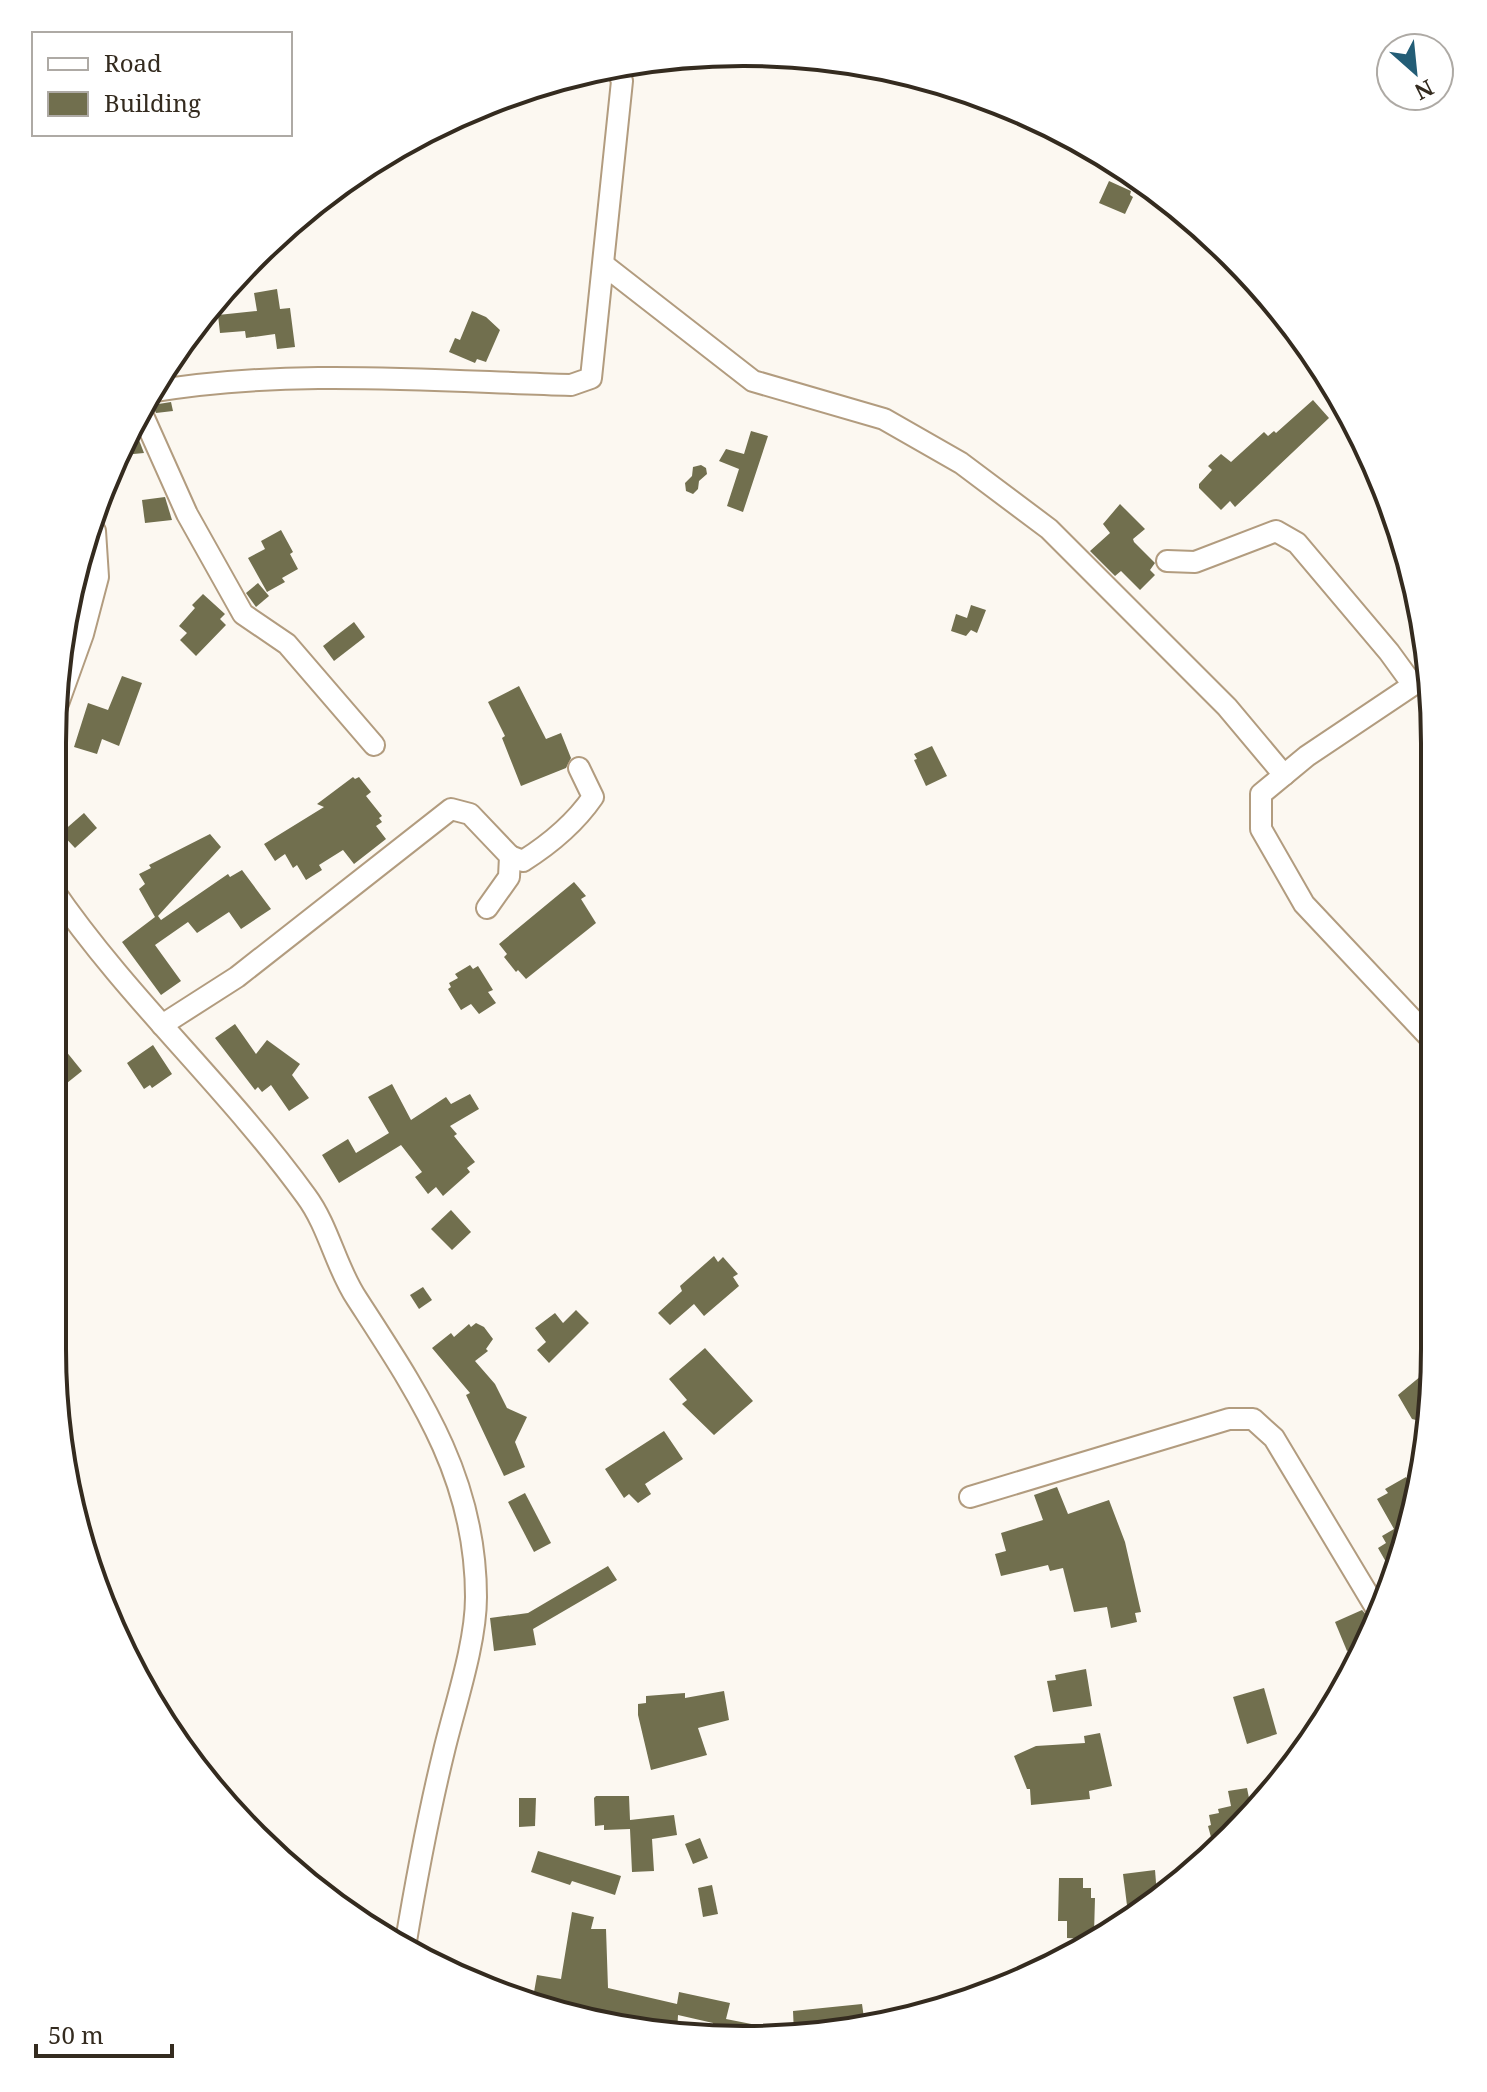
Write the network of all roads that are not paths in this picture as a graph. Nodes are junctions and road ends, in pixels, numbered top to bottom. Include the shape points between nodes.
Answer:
1 (620, 77) edge
2 (604, 265) junction
3 (167, 389) edge
4 (147, 424) edge
5 (96, 546) edge
6 (1167, 561) dead end
7 (70, 669) edge
8 (374, 745) dead end
9 (579, 768) dead end
10 (1284, 775) junction
11 (510, 856) junction
12 (66, 908) edge
13 (487, 908) dead end
14 (162, 1025) junction
15 (1421, 1028) edge
16 (970, 1497) dead end
17 (1372, 1601) edge
18 (407, 1936) edge

1 - 2 street
2 - 3 street via 591,378 571,385 323,377
2 - 10 street via 753,381 884,419 961,463 1049,529 1227,707
4 - 8 street via 187,514 243,614 287,644
5 - 7 street via 98,577
6 - 10 street via 1195,562 1276,531 1297,543 1413,685
9 - 11 street via 593,797 580,816 523,861
10 - 15 street via 1261,794 1261,829 1304,904
11 - 13 street via 509,877
11 - 14 street via 470,814 451,809 237,977
12 - 14 street
14 - 18 street via 308,1199 354,1296 438,1430 461,1495 473,1542 476,1600 424,1832
16 - 17 street via 1229,1419 1253,1419 1274,1438

